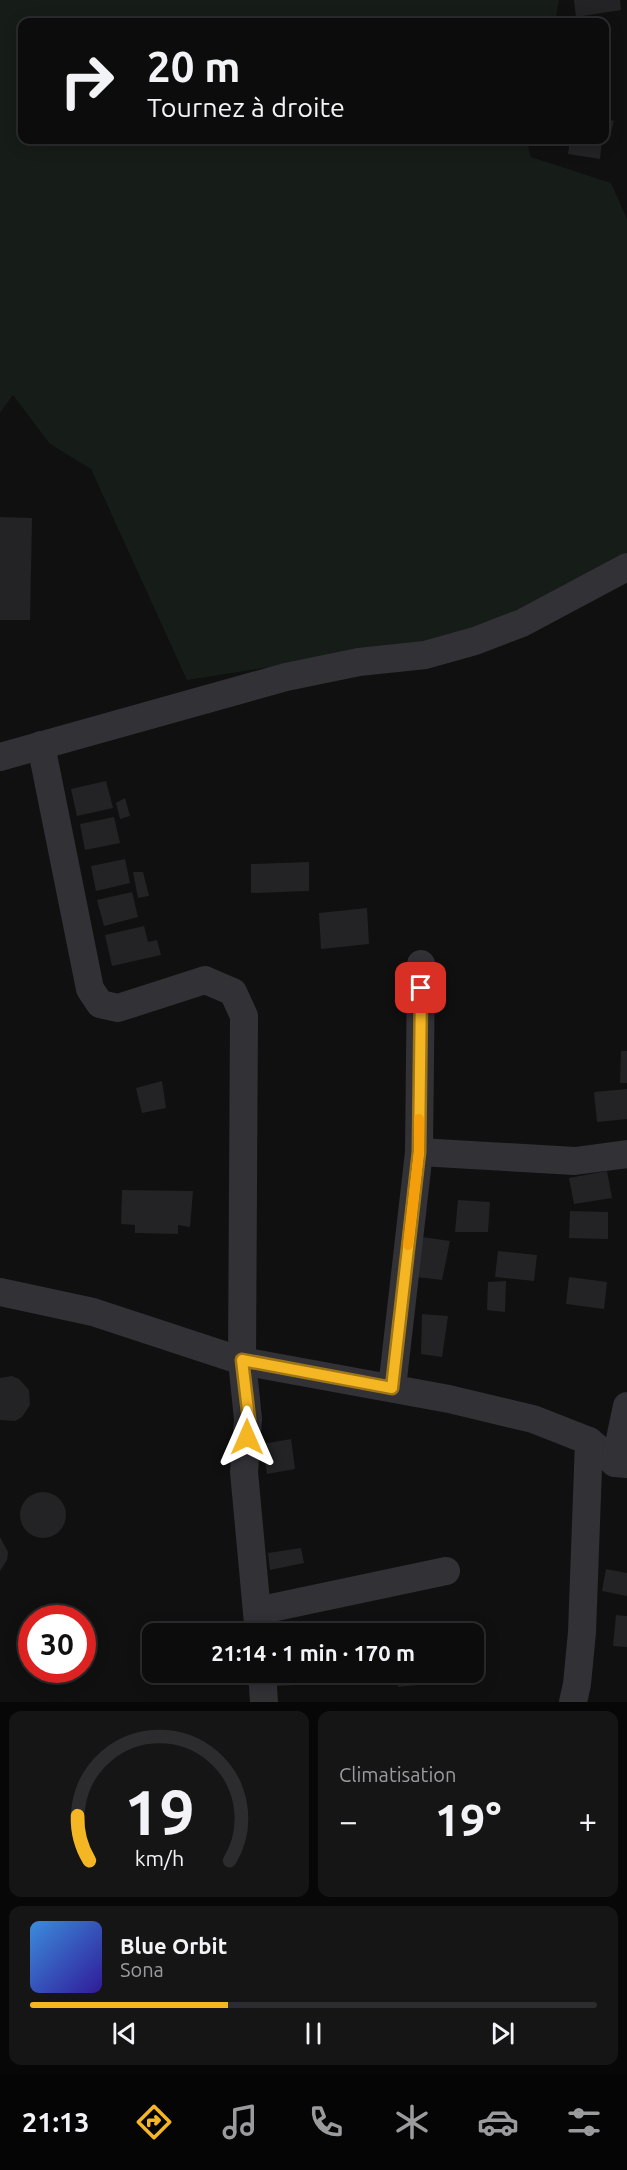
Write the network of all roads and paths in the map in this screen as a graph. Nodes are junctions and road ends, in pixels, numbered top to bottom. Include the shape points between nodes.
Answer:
1 (627, 567) edge
2 (41, 745) junction
3 (0, 757) edge
4 (421, 964) dead end
5 (419, 1152) junction
6 (627, 1154) edge
7 (0, 1292) edge
8 (242, 1360) junction
9 (392, 1388) junction
10 (627, 1406) edge
11 (589, 1441) junction
12 (621, 1463) edge
13 (446, 1571) dead end
14 (258, 1622) edge
15 (263, 1683) edge
16 (264, 1702) edge
17 (573, 1702) edge

1 - 2 street via 522,623 475,641 425,654 286,677
2 - 3 street
2 - 8 street via 90,989 100,1004 118,1008 205,980 233,992 244,1016
4 - 5 street
5 - 6 street via 575,1161
5 - 9 street
7 - 8 street via 93,1312
8 - 9 street
8 - 14 street via 249,1419 244,1472
9 - 11 street via 533,1419
10 - 12 street
11 - 12 street
11 - 17 street via 582,1632
13 - 14 street
15 - 16 street

